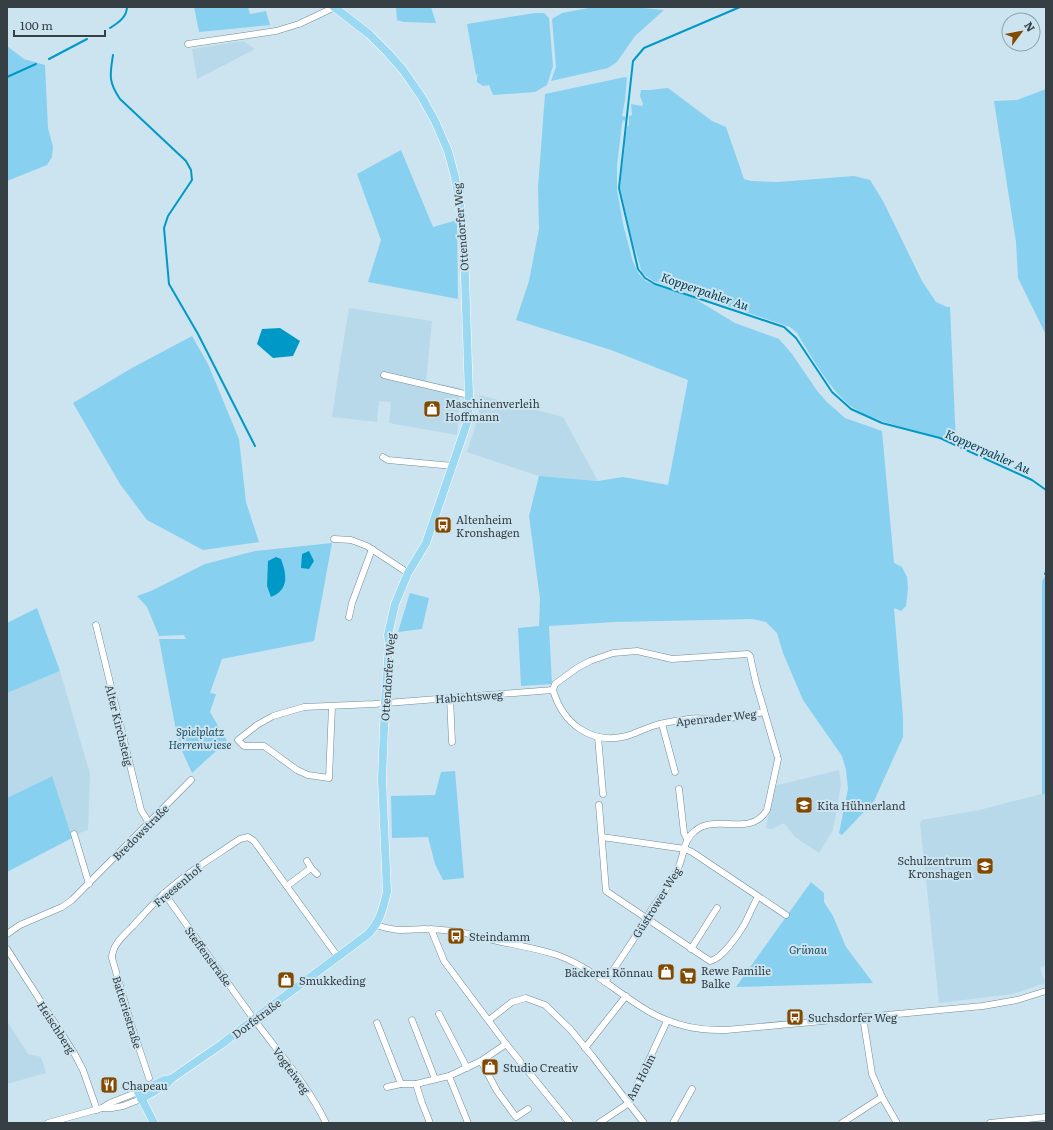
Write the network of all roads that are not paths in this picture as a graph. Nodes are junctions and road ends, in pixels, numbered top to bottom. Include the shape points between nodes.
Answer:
1 (334, 7) edge
2 (188, 44) dead end
3 (384, 375) dead end
4 (469, 395) junction
5 (383, 457) dead end
6 (453, 466) junction
7 (334, 539) dead end
8 (372, 549) junction
9 (408, 573) junction
10 (349, 617) dead end
11 (96, 625) dead end
12 (553, 690) junction
13 (450, 698) junction
14 (385, 703) junction
15 (332, 706) junction
16 (764, 712) junction
17 (662, 724) junction
18 (598, 737) junction
19 (452, 742) dead end
20 (675, 772) dead end
21 (191, 780) dead end
22 (679, 790) dead end
23 (603, 794) dead end
24 (599, 805) dead end
25 (149, 823) junction
26 (74, 834) dead end
27 (602, 837) junction
28 (687, 839) junction
29 (685, 850) junction
30 (307, 861) dead end
31 (311, 868) junction
32 (317, 874) dead end
33 (89, 884) junction
34 (287, 886) junction
35 (164, 893) junction
36 (758, 896) junction
37 (717, 908) dead end
38 (786, 915) dead end
39 (646, 919) junction
40 (376, 925) junction
41 (431, 929) junction
42 (7, 934) edge
43 (115, 946) joint
44 (7, 949) edge
45 (691, 949) junction
46 (338, 956) junction
47 (605, 982) junction
48 (1046, 991) edge
49 (626, 996) junction
50 (439, 1014) dead end
51 (863, 1017) junction
52 (254, 1019) junction
53 (412, 1020) dead end
54 (488, 1020) junction
55 (667, 1021) junction
56 (377, 1023) dead end
57 (506, 1044) junction
58 (585, 1048) junction
59 (481, 1061) junction
60 (467, 1068) junction
61 (449, 1076) junction
62 (148, 1078) dead end
63 (435, 1079) junction
64 (400, 1084) junction
65 (416, 1084) junction
66 (387, 1087) dead end
67 (692, 1089) dead end
68 (139, 1096) junction
69 (882, 1097) junction
70 (629, 1103) junction
71 (100, 1109) junction
72 (528, 1109) dead end
73 (1046, 1117) edge
74 (48, 1123) edge
75 (154, 1123) edge
76 (326, 1123) edge
77 (430, 1123) edge
78 (468, 1123) edge
79 (570, 1123) edge
80 (599, 1123) edge
81 (644, 1123) edge
82 (672, 1123) edge
83 (842, 1123) edge
84 (897, 1123) edge
85 (990, 1123) edge

1 - 2 street via 299,24 276,31
1 - 4 main road, Ottendorfer Weg via 369,34 403,70 429,109 448,151 457,184 464,248
3 - 4 street
4 - 6 main road, Ottendorfer Weg via 468,420
5 - 6 street via 388,460
6 - 9 main road, Ottendorfer Weg via 426,543
7 - 8 street via 351,540
8 - 9 street
8 - 10 street
9 - 14 main road, Ottendorfer Weg via 395,604 388,635
11 - 25 street, Alter Kirchsteig via 142,810
12 - 13 street, Habichtsweg
12 - 16 street via 556,684 577,668 605,655 637,651 672,659 748,654
12 - 18 street, Apenrader Weg via 559,706 569,720 583,731
13 - 14 street, Habichtsweg
13 - 19 street
14 - 15 street, Habichtsweg
14 - 40 main road, Ottendorfer Weg via 382,778 386,892 384,908
15 - 15 street, Habichtsweg via 304,707 273,716 257,724 238,740 244,746 264,746 308,775 329,778
16 - 17 street, Apenrader Weg via 750,716 699,718
16 - 28 street via 777,757 767,810 760,820 746,824 712,824 700,827
17 - 18 street, Apenrader Weg via 626,736
17 - 20 street
18 - 23 street
21 - 25 street, Bredowstraße
22 - 28 street via 684,834
24 - 27 street
25 - 33 street, Bredowstraße
26 - 33 street
27 - 29 street
27 - 39 street via 606,891
28 - 29 street, Güstrower Weg
29 - 36 street via 692,852
29 - 39 street, Güstrower Weg via 676,873
30 - 31 street
31 - 32 street
31 - 34 street
33 - 42 street, Bredowstraße via 62,907 31,919
34 - 35 street, Freesenhof via 254,841 248,837 194,869
34 - 46 street
35 - 43 street, Freesenhof
35 - 52 street, Steffenstraße
36 - 38 street
36 - 45 street via 732,943 715,960 710,961
37 - 45 street
39 - 45 street
39 - 47 street, Güstrower Weg
40 - 41 street via 392,930
40 - 46 main road, Dorfstraße via 367,935
41 - 47 street via 456,931 557,955
41 - 54 street via 444,961
43 - 62 street, Batteriestraße via 112,958
44 - 71 street, Heischberg via 74,1052
46 - 52 main road, Dorfstraße
47 - 49 street
48 - 51 street via 1017,1000 983,1006
49 - 55 street
49 - 58 street
50 - 60 street
51 - 55 street via 718,1030 704,1030
51 - 69 street via 872,1074
52 - 68 main road, Dorfstraße via 167,1084
52 - 76 street, Vogteiweg via 306,1089
53 - 63 street
54 - 57 street
54 - 58 street via 512,1002 526,998 545,1005
55 - 70 street, Am Holm
56 - 64 street
57 - 59 street
57 - 79 street
58 - 70 street
59 - 60 street
59 - 72 street via 497,1091 516,1117
60 - 61 street
61 - 63 street
61 - 78 street
63 - 65 street
64 - 65 street
64 - 66 street
65 - 77 street
67 - 82 street
68 - 71 street via 112,1108
68 - 75 main road
69 - 83 street
69 - 84 street
70 - 80 street, Am Holm
70 - 81 street
71 - 74 street
73 - 85 street

